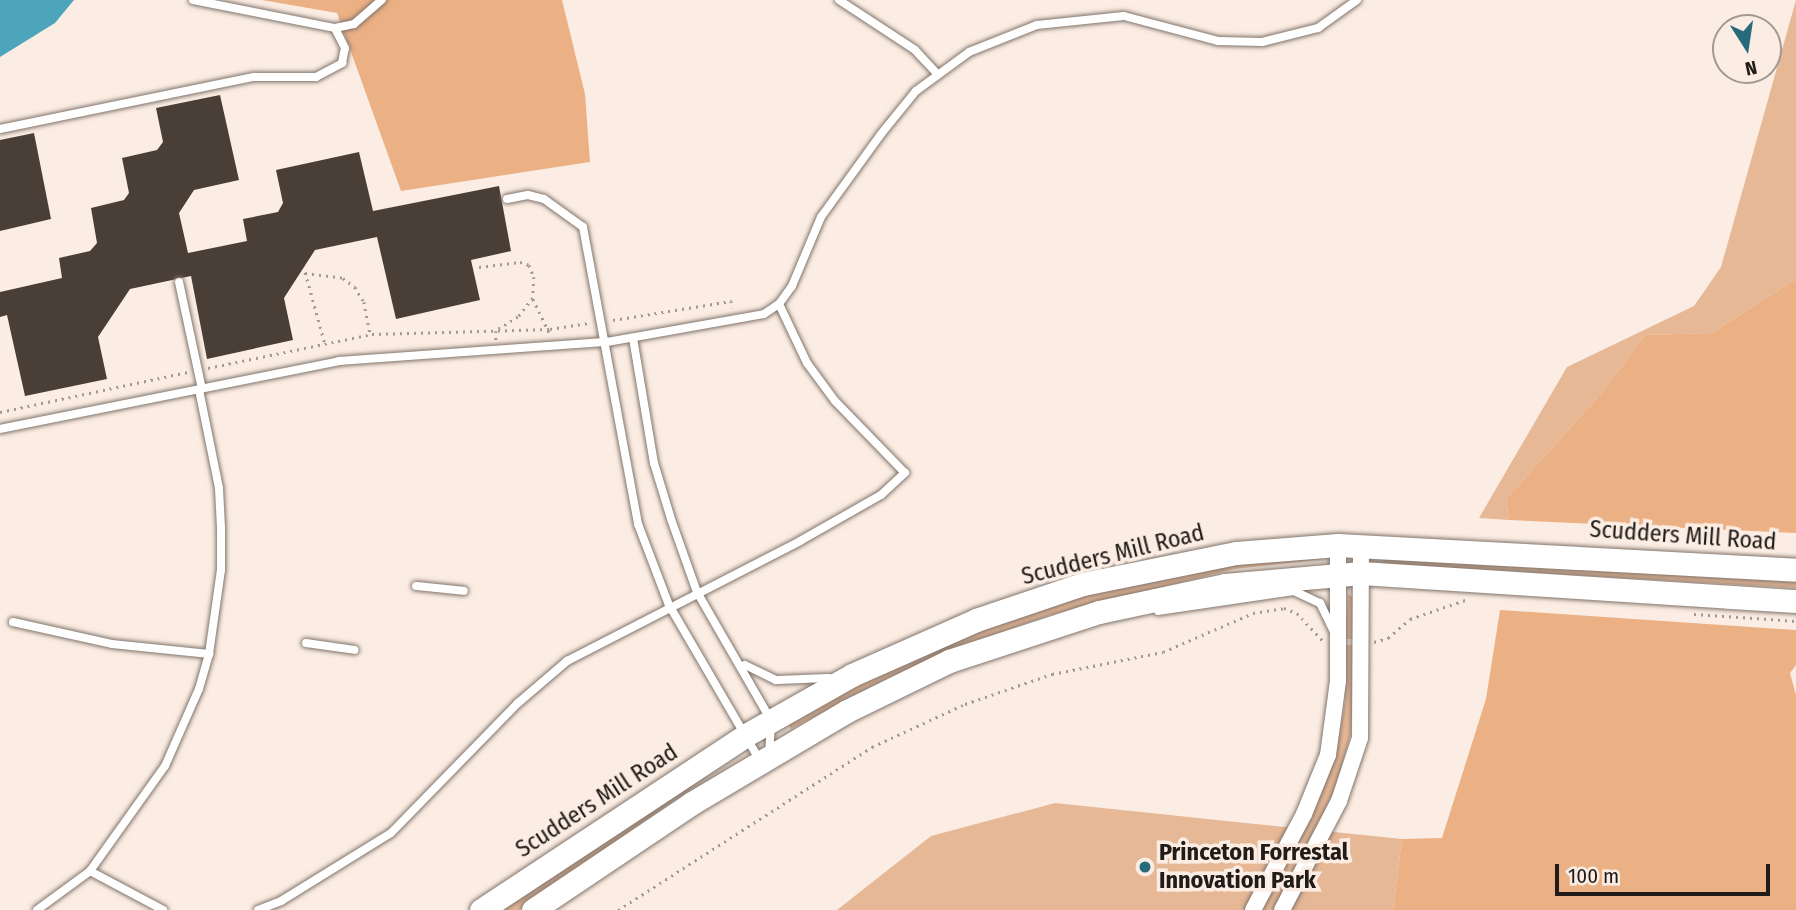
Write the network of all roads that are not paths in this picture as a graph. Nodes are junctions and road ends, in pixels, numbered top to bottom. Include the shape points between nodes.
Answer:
1 (193, 0) edge
2 (382, 0) edge
3 (839, 0) edge
4 (1357, 0) edge
5 (219, 3) edge
6 (335, 28) junction
7 (937, 74) junction
8 (0, 129) edge
9 (507, 198) dead end
10 (179, 282) dead end
11 (779, 304) junction
12 (633, 338) junction
13 (607, 342) junction
14 (200, 389) junction
15 (0, 429) edge
16 (1350, 544) junction
17 (1796, 570) edge
18 (1350, 574) junction
19 (416, 586) dead end
20 (464, 591) dead end
21 (697, 592) junction
22 (1796, 601) edge
23 (669, 605) junction
24 (1099, 612) junction
25 (13, 622) dead end
26 (306, 643) dead end
27 (1336, 643) junction
28 (355, 650) dead end
29 (209, 654) junction
30 (740, 660) junction
31 (852, 675) junction
32 (771, 720) junction
33 (746, 736) junction
34 (765, 759) junction
35 (90, 871) junction
36 (1256, 904) edge
37 (1282, 909) edge
38 (37, 910) edge
39 (163, 910) edge
40 (258, 910) edge
41 (481, 910) edge
42 (533, 910) edge

1 - 5 lane
2 - 6 lane via 354,24
3 - 7 lane via 915,51
4 - 7 lane via 1318,28 1262,42 1218,41 1124,16 1037,25 969,52
5 - 6 lane
6 - 8 lane via 345,48 342,63 316,77 254,77
7 - 11 lane via 881,134 821,217
9 - 13 lane via 528,195 544,199 583,227
10 - 14 lane
11 - 12 lane via 754,317
11 - 21 lane via 807,363 835,401 905,473 881,495
12 - 13 lane
12 - 21 lane via 654,463
13 - 14 lane via 396,354
13 - 23 lane via 636,512
14 - 15 lane
14 - 29 lane via 219,488 221,528 218,602
16 - 17 main road, Scudders Mill Road
16 - 18 street
16 - 18 street
16 - 31 main road, Scudders Mill Road via 1236,553 1083,584 976,620
18 - 22 main road
18 - 24 main road via 1224,586
18 - 27 street
18 - 37 street via 1364,642 1360,738 1350,774
19 - 20 lane
21 - 23 lane
21 - 30 lane
23 - 33 lane
23 - 40 lane via 567,661 391,832 281,901
24 - 27 lane via 1142,614 1294,591 1313,597 1326,610
24 - 34 main road via 949,661
25 - 29 lane via 112,644
26 - 28 lane
27 - 36 street via 1335,720 1328,755 1304,814
29 - 35 lane via 191,710 165,766
30 - 31 lane via 765,677 790,682
30 - 32 lane
31 - 32 main road, Scudders Mill Road
32 - 33 main road, Scudders Mill Road
32 - 34 lane
33 - 34 lane
33 - 41 main road, Scudders Mill Road
34 - 42 main road
35 - 38 lane
35 - 39 lane
36 - 37 street

